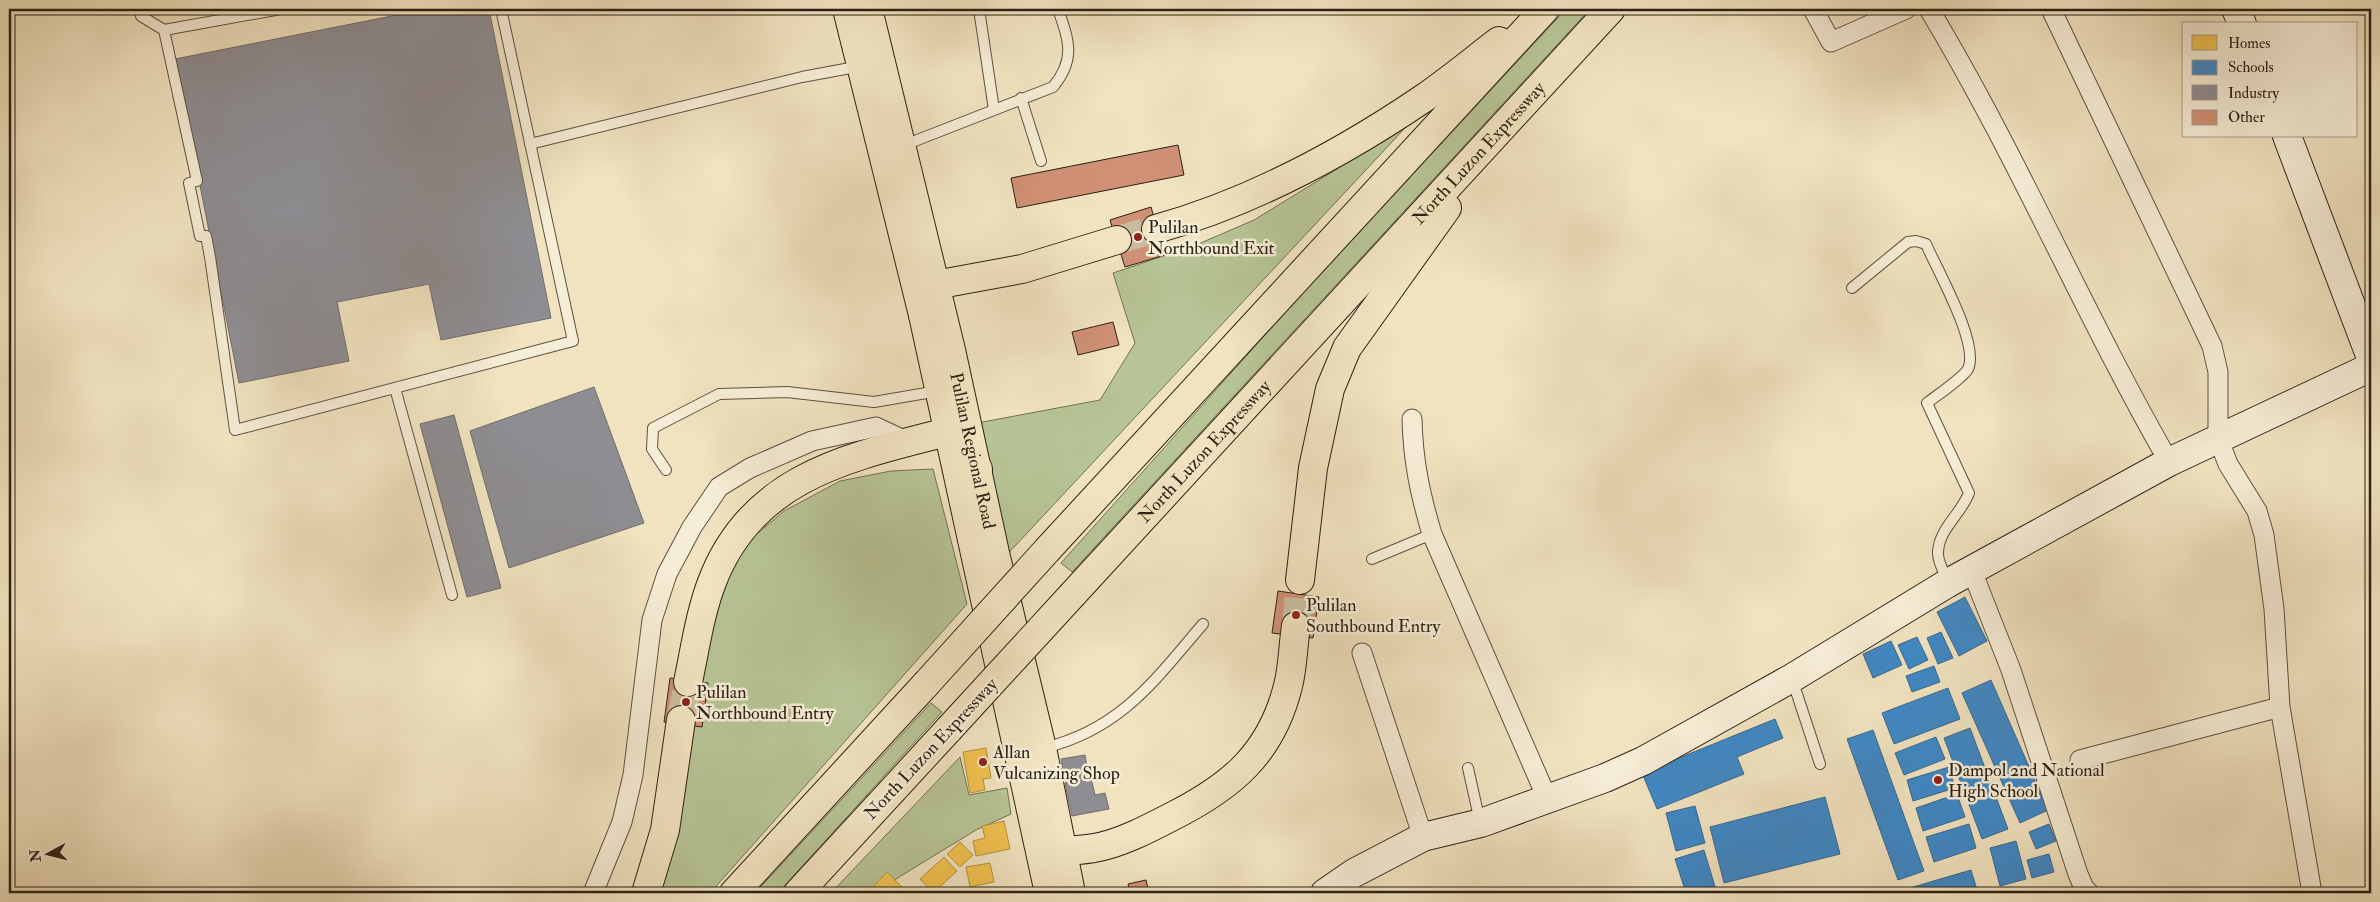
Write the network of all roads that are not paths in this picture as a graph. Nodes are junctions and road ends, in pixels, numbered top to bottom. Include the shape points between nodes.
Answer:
1 (139, 9) edge
2 (280, 9) edge
3 (501, 9) edge
4 (847, 9) edge
5 (868, 9) edge
6 (979, 9) edge
7 (1058, 9) edge
8 (1544, 9) edge
9 (1611, 9) edge
10 (1813, 9) edge
11 (1906, 9) edge
12 (1929, 9) edge
13 (2051, 9) edge
14 (2236, 9) edge
15 (2241, 22) edge
16 (164, 30) junction
17 (862, 66) junction
18 (1021, 98) junction
19 (994, 110) junction
20 (1509, 118) junction
21 (2288, 138) edge
22 (530, 144) junction
23 (902, 146) junction
24 (1041, 161) dead end
25 (1156, 229) tunnel mouth
26 (1117, 240) tunnel mouth
27 (936, 285) junction
28 (1852, 288) dead end
29 (922, 315) junction
30 (2370, 356) edge
31 (395, 388) junction
32 (938, 390) junction
33 (1412, 419) dead end
34 (947, 432) junction
35 (2218, 438) junction
36 (908, 442) junction
37 (2170, 462) junction
38 (978, 469) junction
39 (666, 470) dead end
40 (1432, 534) junction
41 (1372, 559) dead end
42 (1972, 571) junction
43 (1300, 580) tunnel mouth
44 (1948, 583) junction
45 (452, 595) dead end
46 (1203, 624) dead end
47 (1296, 626) tunnel mouth
48 (1362, 653) dead end
49 (1792, 678) junction
50 (688, 682) tunnel mouth
51 (2280, 707) junction
52 (681, 720) tunnel mouth
53 (1042, 748) junction
54 (2080, 760) dead end
55 (1820, 764) dead end
56 (1468, 768) dead end
57 (1547, 798) junction
58 (1034, 818) junction
59 (1481, 823) junction
60 (1423, 837) junction
61 (1063, 851) junction
62 (593, 893) edge
63 (646, 893) edge
64 (734, 893) edge
65 (798, 893) edge
66 (1049, 893) edge
67 (1071, 893) edge
68 (1325, 893) edge
69 (2089, 893) edge
70 (2312, 893) edge

1 - 16 lane via 141,16
2 - 16 lane
3 - 22 lane
4 - 17 main road, Pulilan Regional Road
5 - 23 main road, Pulilan Regional Road
6 - 19 lane
7 - 18 lane via 1070,43 1064,74 1053,88
8 - 25 main road via 1424,98 1276,185 1192,219
8 - 64 main road, bridge
9 - 20 main road, North Luzon Expressway
10 - 11 street via 1832,42
12 - 37 street via 1961,63 2126,387
13 - 35 street via 2212,346 2218,372
14 - 15 street
16 - 31 lane via 197,181 189,183 200,236 206,236 210,257 235,430
17 - 22 lane via 802,77
17 - 29 main road, Pulilan Regional Road
18 - 19 lane
18 - 24 lane
19 - 23 lane
20 - 43 main road via 1347,348 1330,388 1322,420
20 - 65 main road, North Luzon Expressway, bridge
21 - 30 street
22 - 31 lane via 573,341
23 - 27 main road, Pulilan Regional Road
26 - 27 main road via 1022,269
27 - 29 main road via 926,300
27 - 38 main road, Pulilan Regional Road
28 - 44 lane via 1908,242 1926,244 1966,330 1971,357 1968,370 1927,403 1968,493 1965,504 1942,534 1938,554
29 - 32 main road, Pulilan Regional Road
30 - 35 street
31 - 45 lane
32 - 34 main road, Pulilan Regional Road
32 - 39 lane via 874,402 787,392 719,394 653,428 652,449
33 - 40 street via 1418,490
34 - 36 main road
34 - 38 main road via 953,432 961,439
34 - 58 main road, Pulilan Regional Road
35 - 37 street
35 - 51 street via 2228,464 2256,511 2264,535 2274,609
36 - 50 main road via 808,475 776,495 751,519 730,545 712,582
36 - 62 street via 876,427 812,441 750,468 719,487 692,527 667,574 652,620 633,775 622,822
37 - 42 street
38 - 53 main road, Pulilan Regional Road via 1016,648
40 - 41 lane
40 - 57 street
42 - 44 street
42 - 69 street via 2011,670 2078,874
44 - 49 street
46 - 53 lane via 1158,676 1118,714 1084,736
47 - 61 main road via 1286,693 1264,743 1247,767 1198,804 1160,823 1094,848
48 - 60 street
49 - 55 lane
49 - 57 street via 1643,761
51 - 54 street
51 - 70 street
52 - 63 main road via 664,830
53 - 61 main road, Pulilan Regional Road
56 - 59 lane
57 - 59 street
58 - 61 main road via 1044,836
58 - 66 main road, Pulilan Regional Road
59 - 60 street
60 - 68 street via 1354,873
61 - 67 main road, Pulilan Regional Road

